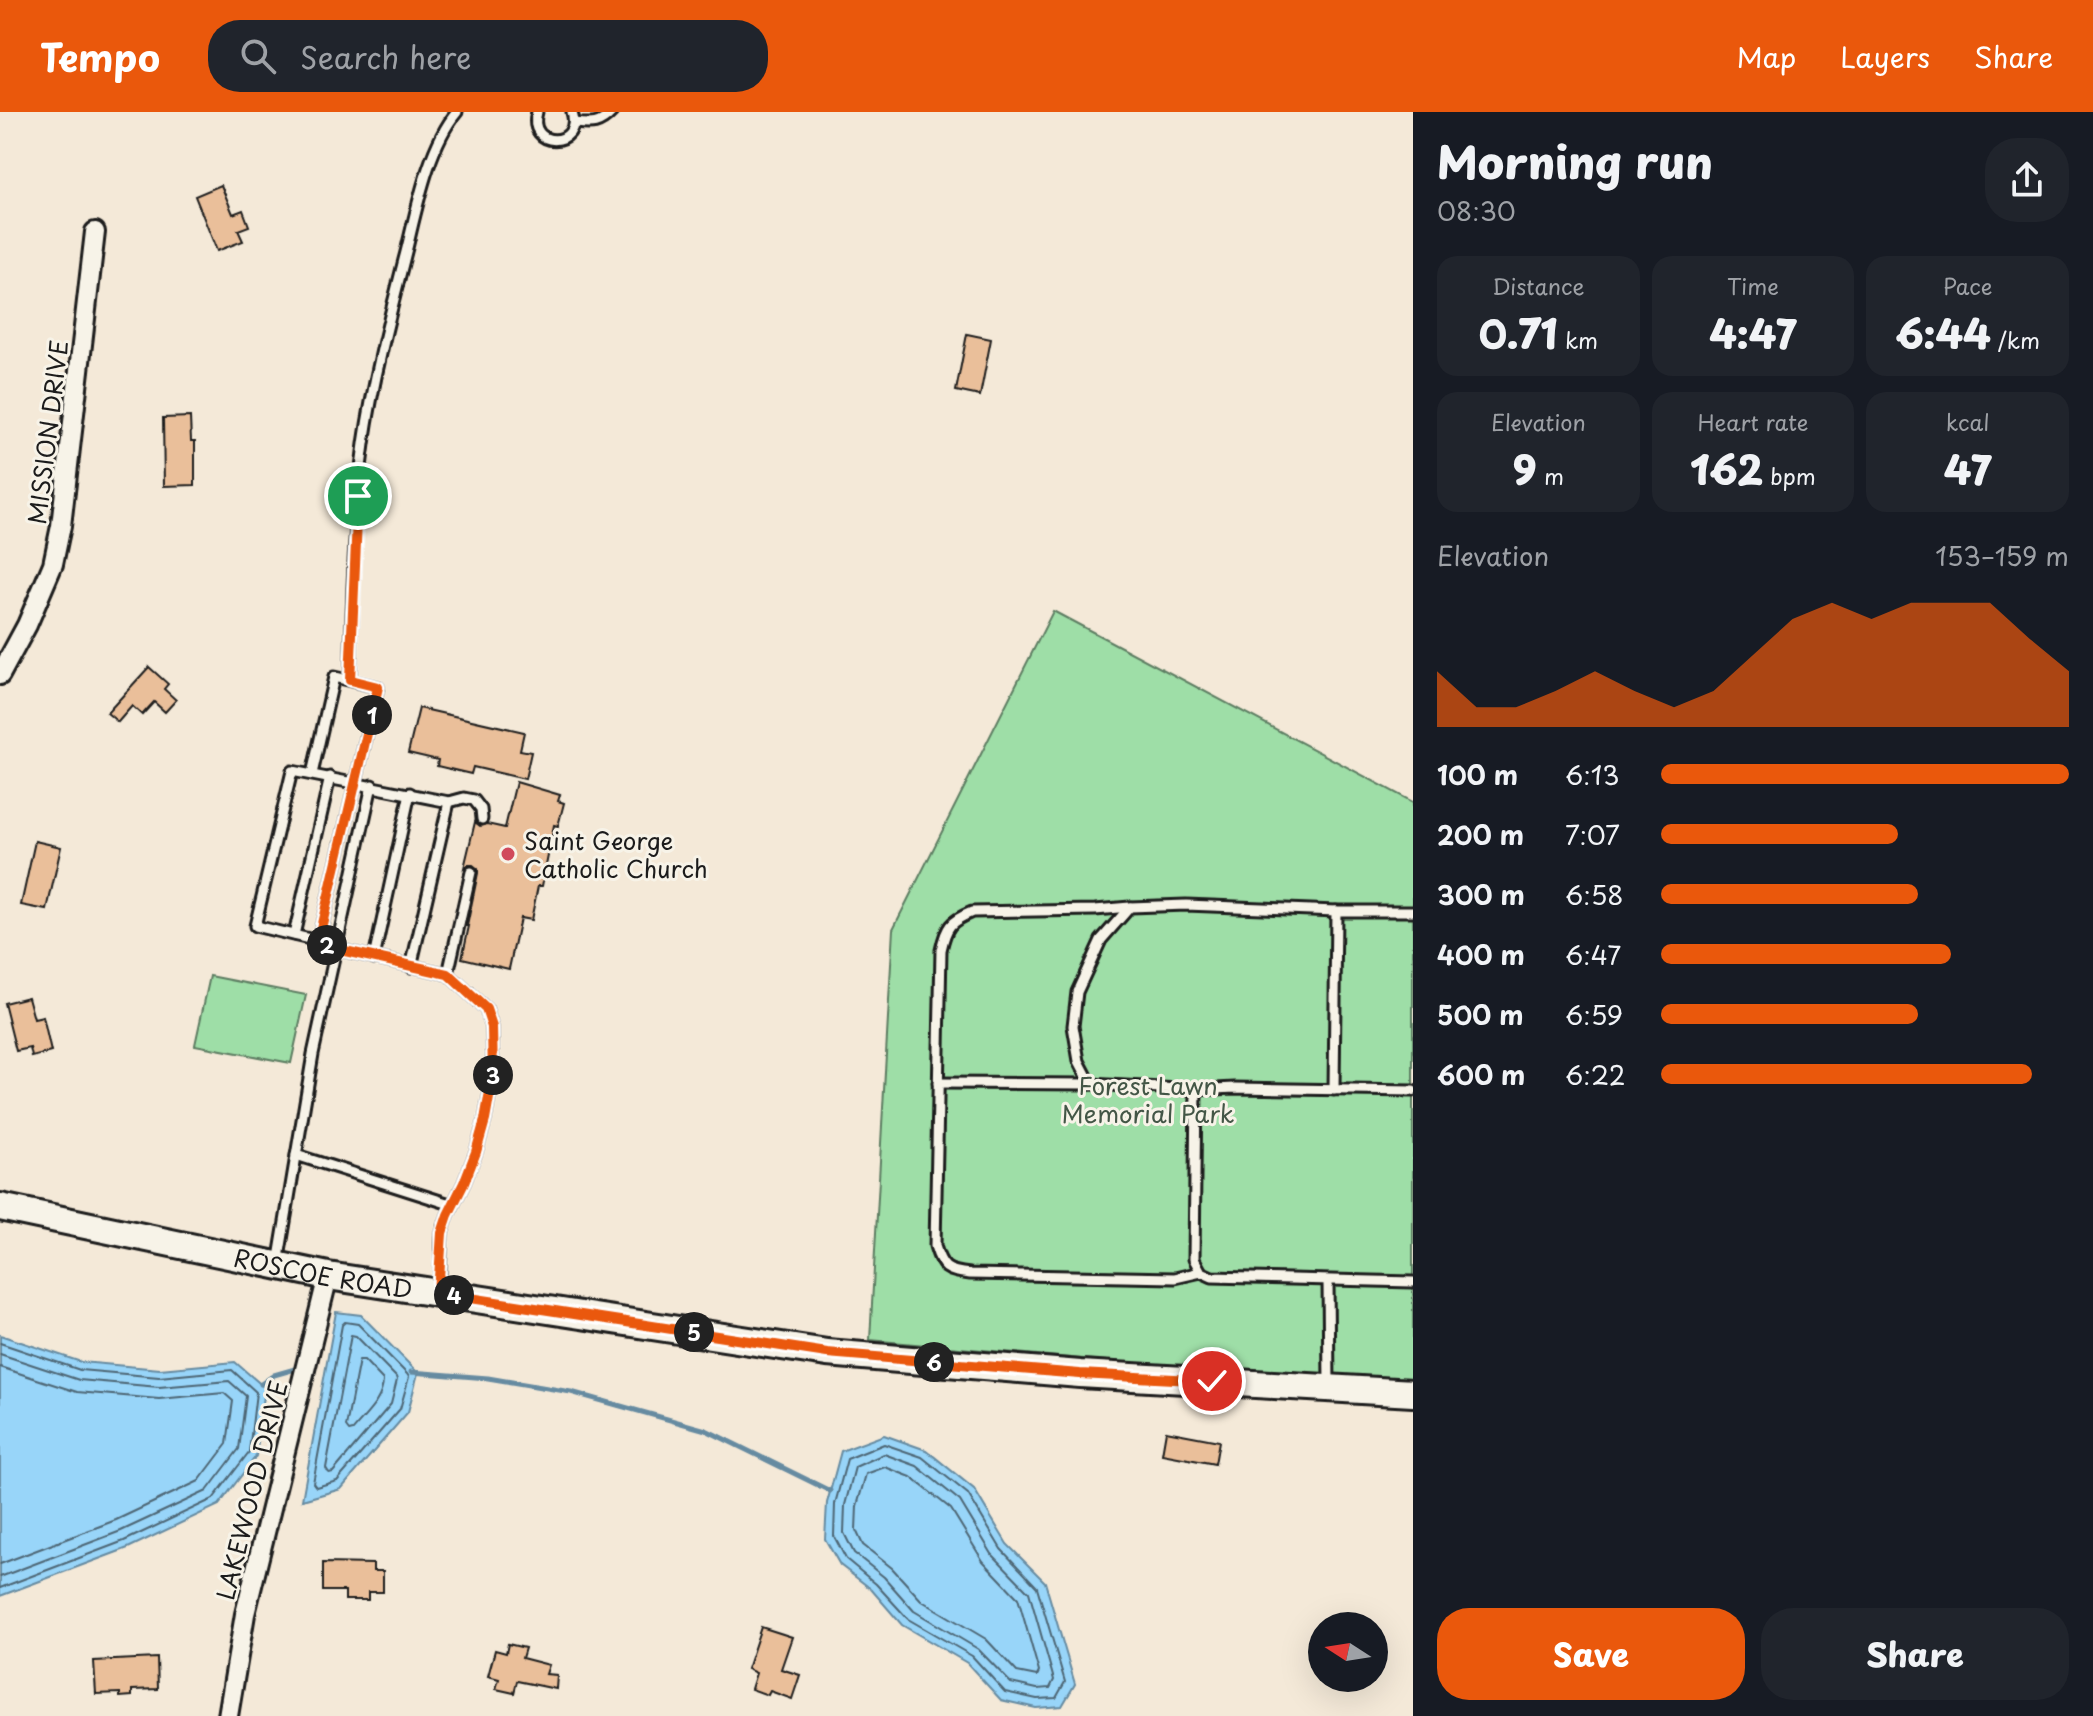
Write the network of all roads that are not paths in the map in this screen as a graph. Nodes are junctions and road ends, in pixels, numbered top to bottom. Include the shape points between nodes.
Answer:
1 (457, 112) edge
2 (612, 112) edge
3 (534, 113) edge
4 (573, 117) edge
5 (95, 232) dead end
6 (0, 675) edge
7 (350, 680) junction
8 (312, 774) junction
9 (330, 777) junction
10 (356, 783) junction
11 (372, 785) junction
12 (410, 793) junction
13 (449, 802) junction
14 (482, 819) dead end
15 (471, 872) dead end
16 (1130, 907) junction
17 (1336, 911) junction
18 (1413, 911) edge
19 (294, 935) junction
20 (318, 941) junction
21 (336, 949) junction
22 (374, 958) junction
23 (411, 967) junction
24 (448, 974) junction
25 (938, 1083) junction
26 (1091, 1084) junction
27 (1196, 1090) junction
28 (1334, 1090) junction
29 (1413, 1091) edge
30 (296, 1155) junction
31 (453, 1205) junction
32 (0, 1207) edge
33 (278, 1265) junction
34 (1201, 1272) junction
35 (328, 1276) junction
36 (1328, 1281) junction
37 (1413, 1282) edge
38 (438, 1293) junction
39 (1329, 1388) junction
40 (1413, 1393) edge
41 (228, 1716) edge

1 - 7 lane via 422,187 364,441
2 - 4 lane via 591,125
3 - 4 lane via 539,133 551,140 564,138
5 - 6 street, MISSION DRIVE via 59,539 27,625
7 - 8 lane via 334,677
7 - 10 lane via 378,687
8 - 9 lane
8 - 19 lane via 292,771 255,926
9 - 10 lane
9 - 19 lane
10 - 11 lane
10 - 20 lane
11 - 12 lane
11 - 21 lane
12 - 13 lane
12 - 22 lane
13 - 14 lane via 474,800
13 - 23 lane
15 - 24 lane
16 - 17 lane
16 - 25 lane via 972,912 956,918 945,932 941,950
16 - 26 lane via 1101,940 1077,992 1073,1026 1079,1061
17 - 18 lane
17 - 28 lane
19 - 20 lane
20 - 21 lane
21 - 22 lane
21 - 30 lane
22 - 23 lane
23 - 24 lane
24 - 31 lane via 486,1009 493,1059 485,1120
25 - 26 lane
25 - 34 lane via 935,1246 940,1263 950,1271 1175,1278
26 - 27 lane
27 - 28 lane
27 - 34 lane via 1194,1259
28 - 29 lane
30 - 31 lane
30 - 33 lane
31 - 38 lane via 442,1233
32 - 33 main road, ROSCOE ROAD
33 - 35 main road, ROSCOE ROAD
34 - 36 lane via 1212,1277
35 - 38 main road, ROSCOE ROAD
35 - 41 street, LAKEWOOD DRIVE via 245,1614
36 - 37 lane
36 - 39 lane
38 - 39 main road, ROSCOE ROAD via 827,1353
39 - 40 main road, ROSCOE ROAD

